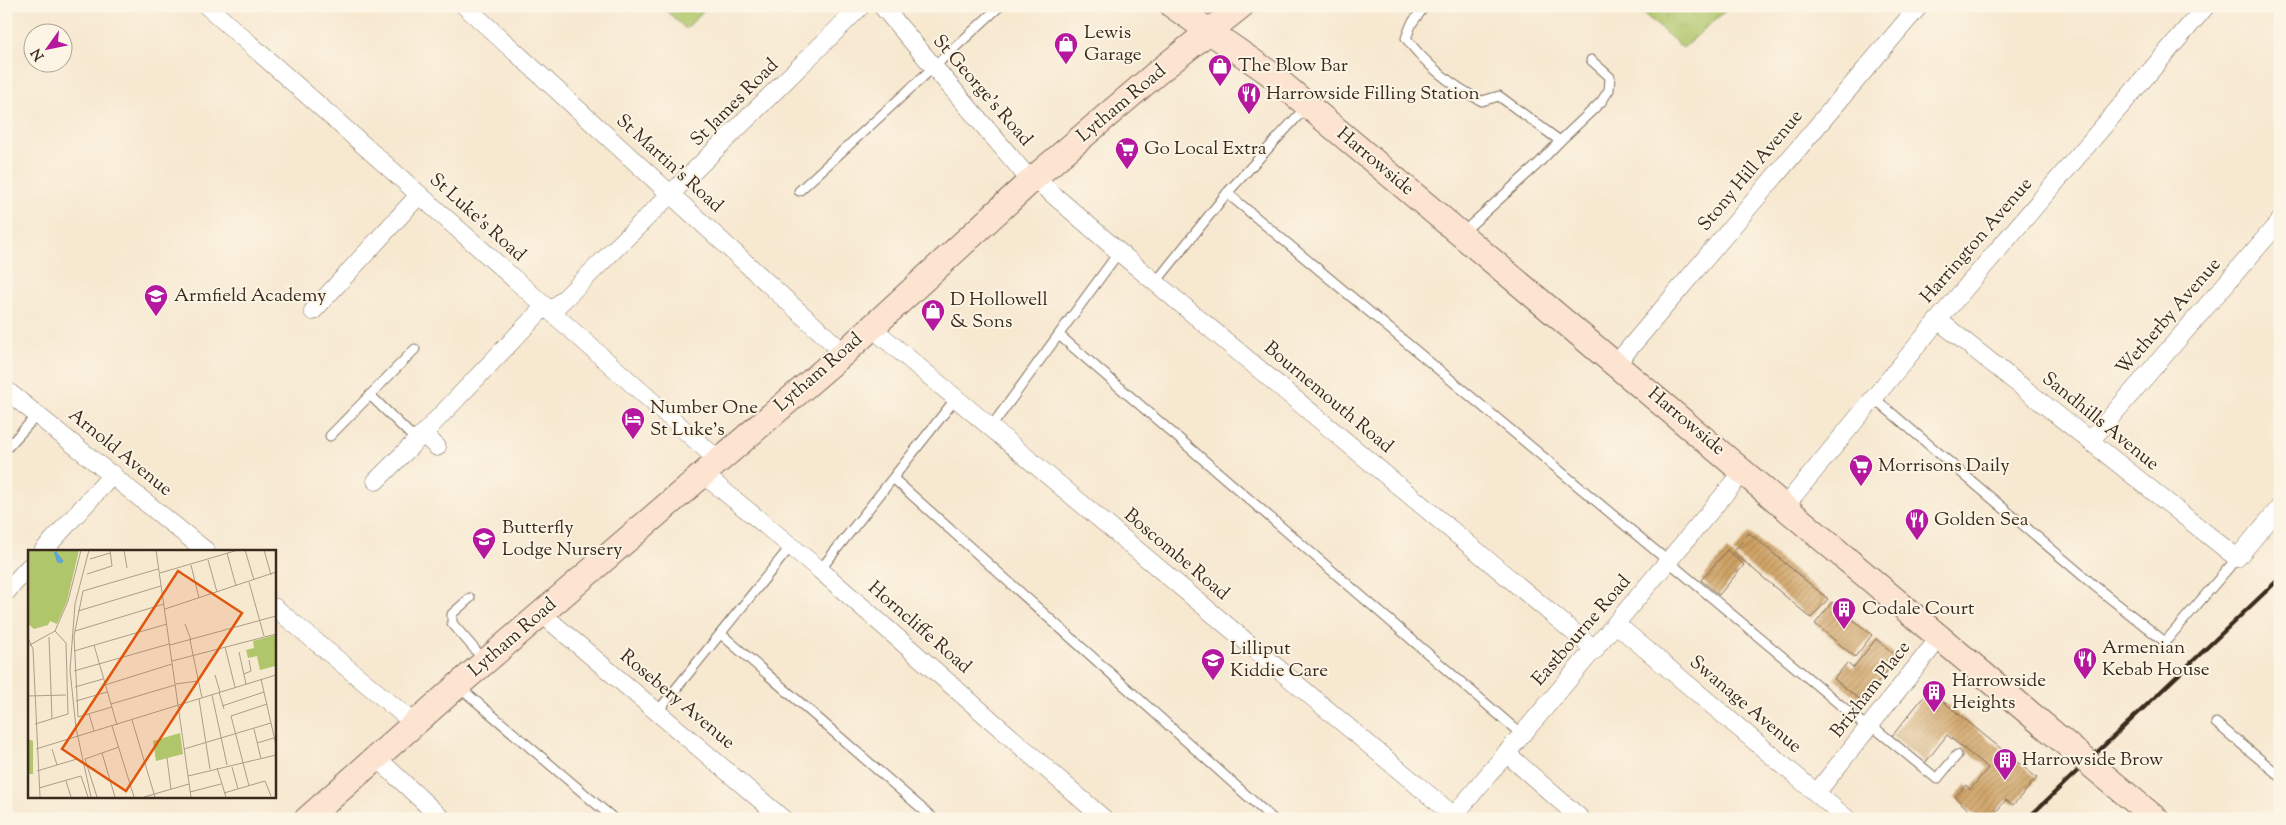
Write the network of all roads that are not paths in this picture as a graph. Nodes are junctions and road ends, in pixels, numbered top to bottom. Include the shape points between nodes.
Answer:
1 (207, 6) edge
2 (465, 6) edge
3 (861, 6) edge
4 (882, 6) edge
5 (1000, 6) edge
6 (1173, 6) edge
7 (1241, 6) edge
8 (1425, 6) edge
9 (1919, 6) edge
10 (2206, 6) edge
11 (1210, 33) junction
12 (1590, 60) dead end
13 (934, 67) junction
14 (1308, 105) junction
15 (1560, 141) junction
16 (1033, 179) junction
17 (799, 191) dead end
18 (1227, 193) junction
19 (419, 195) junction
20 (672, 195) junction
21 (2280, 221) edge
22 (1462, 234) junction
23 (1119, 252) junction
24 (1156, 282) junction
25 (548, 309) junction
26 (313, 311) dead end
27 (1938, 320) junction
28 (871, 327) junction
29 (1058, 335) junction
30 (415, 349) dead end
31 (844, 353) junction
32 (1616, 364) junction
33 (6, 390) edge
34 (370, 395) junction
35 (957, 397) junction
36 (1874, 398) junction
37 (38, 414) junction
38 (991, 427) junction
39 (330, 436) dead end
40 (420, 437) junction
41 (2090, 441) junction
42 (437, 447) dead end
43 (6, 449) edge
44 (710, 467) junction
45 (1744, 471) junction
46 (113, 474) junction
47 (894, 479) junction
48 (376, 481) dead end
49 (1785, 506) junction
50 (2280, 507) edge
51 (791, 546) junction
52 (44, 550) edge
53 (205, 550) edge
54 (2237, 558) junction
55 (1669, 561) junction
56 (28, 568) edge
57 (820, 570) junction
58 (6, 592) edge
59 (470, 598) dead end
60 (275, 608) edge
61 (542, 614) junction
62 (1616, 624) junction
63 (721, 634) junction
64 (1940, 637) junction
65 (1595, 650) junction
66 (486, 662) junction
67 (457, 686) junction
68 (658, 711) junction
69 (2216, 723) dead end
70 (415, 724) junction
71 (1869, 727) junction
72 (1522, 734) junction
73 (1506, 753) junction
74 (1957, 755) dead end
75 (377, 758) junction
76 (2280, 776) edge
77 (1817, 792) junction
78 (1452, 817) edge
79 (307, 819) edge
80 (442, 819) edge
81 (614, 819) edge
82 (783, 819) edge
83 (934, 819) edge
84 (1104, 819) edge
85 (1274, 819) edge
86 (1581, 819) edge
87 (1847, 819) edge
88 (2156, 819) edge

1 - 19 street, St Luke's Road
2 - 20 street, St Martin's Road
3 - 20 street, St James Road
4 - 13 street, St George's Road
5 - 13 lane
6 - 11 street, Harrowside
7 - 11 street, Lytham Road
8 - 15 lane via 1406,38 1416,52 1472,96 1482,101 1499,96
9 - 32 street, Stony Hill Avenue
10 - 27 street, Harrington Avenue
11 - 14 street, Harrowside via 1268,72
11 - 16 street, Lytham Road via 1158,72
12 - 15 lane via 1610,77 1609,90 1601,102
13 - 16 street, St George's Road
13 - 17 lane
14 - 18 lane
14 - 22 street, Harrowside
15 - 22 lane
16 - 23 street, Bournemouth Road
16 - 28 street, Lytham Road
18 - 24 lane
18 - 55 lane
19 - 25 street, St Luke's Road
19 - 26 street
20 - 25 street, St James Road
20 - 31 street, St Martin's Road
21 - 41 street, Wetherby Avenue
22 - 32 street, Harrowside
23 - 24 street, Bournemouth Road
23 - 29 lane
24 - 65 street, Bournemouth Road
25 - 40 street, St James Road
25 - 44 street, St Luke's Road
27 - 36 street, Harrington Avenue
27 - 41 street, Sandhills Avenue
28 - 31 street, Lytham Road
28 - 35 street, Boscombe Road
29 - 38 lane
29 - 72 lane
30 - 34 lane
31 - 44 street, Lytham Road
32 - 45 street, Harrowside
33 - 37 street, Arnold Avenue
34 - 39 lane
34 - 40 lane
35 - 38 street, Boscombe Road
35 - 47 lane
36 - 49 street, Harrington Avenue
36 - 54 lane via 2165,642
37 - 43 lane
37 - 46 street, Arnold Avenue
38 - 78 street, Boscombe Road
40 - 42 street
40 - 48 street, St James Road
41 - 54 street, Sandhills Avenue
44 - 51 street, Horncliffe Road
44 - 61 street, Lytham Road
45 - 49 street, Harrowside
45 - 55 street, Eastbourne Road
46 - 52 street
46 - 53 street, Arnold Avenue
47 - 57 lane
47 - 85 lane
49 - 64 street, Harrowside
50 - 54 street
51 - 57 street, Horncliffe Road
51 - 63 lane
55 - 62 street, Eastbourne Road
55 - 71 lane
56 - 58 street
57 - 84 street, Horncliffe Road
59 - 66 lane via 452,614 452,622
60 - 70 street
61 - 66 street, Lytham Road
61 - 68 street, Rosebery Avenue
62 - 65 street, Eastbourne Road
62 - 77 street, Swanage Avenue
63 - 68 lane
63 - 83 lane
64 - 71 street, Brixham Place
64 - 88 street, Harrowside, bridge
65 - 72 street, Eastbourne Road
66 - 67 street, Lytham Road
67 - 70 street, Lytham Road
67 - 81 lane
68 - 82 street, Rosebery Avenue
69 - 76 lane
70 - 75 street, Lytham Road
71 - 74 lane via 1937,779
71 - 77 street, Brixham Place
72 - 73 street, Eastbourne Road
73 - 78 street, Eastbourne Road
73 - 86 street
75 - 79 street, Lytham Road
75 - 80 street
77 - 87 street, Swanage Avenue

